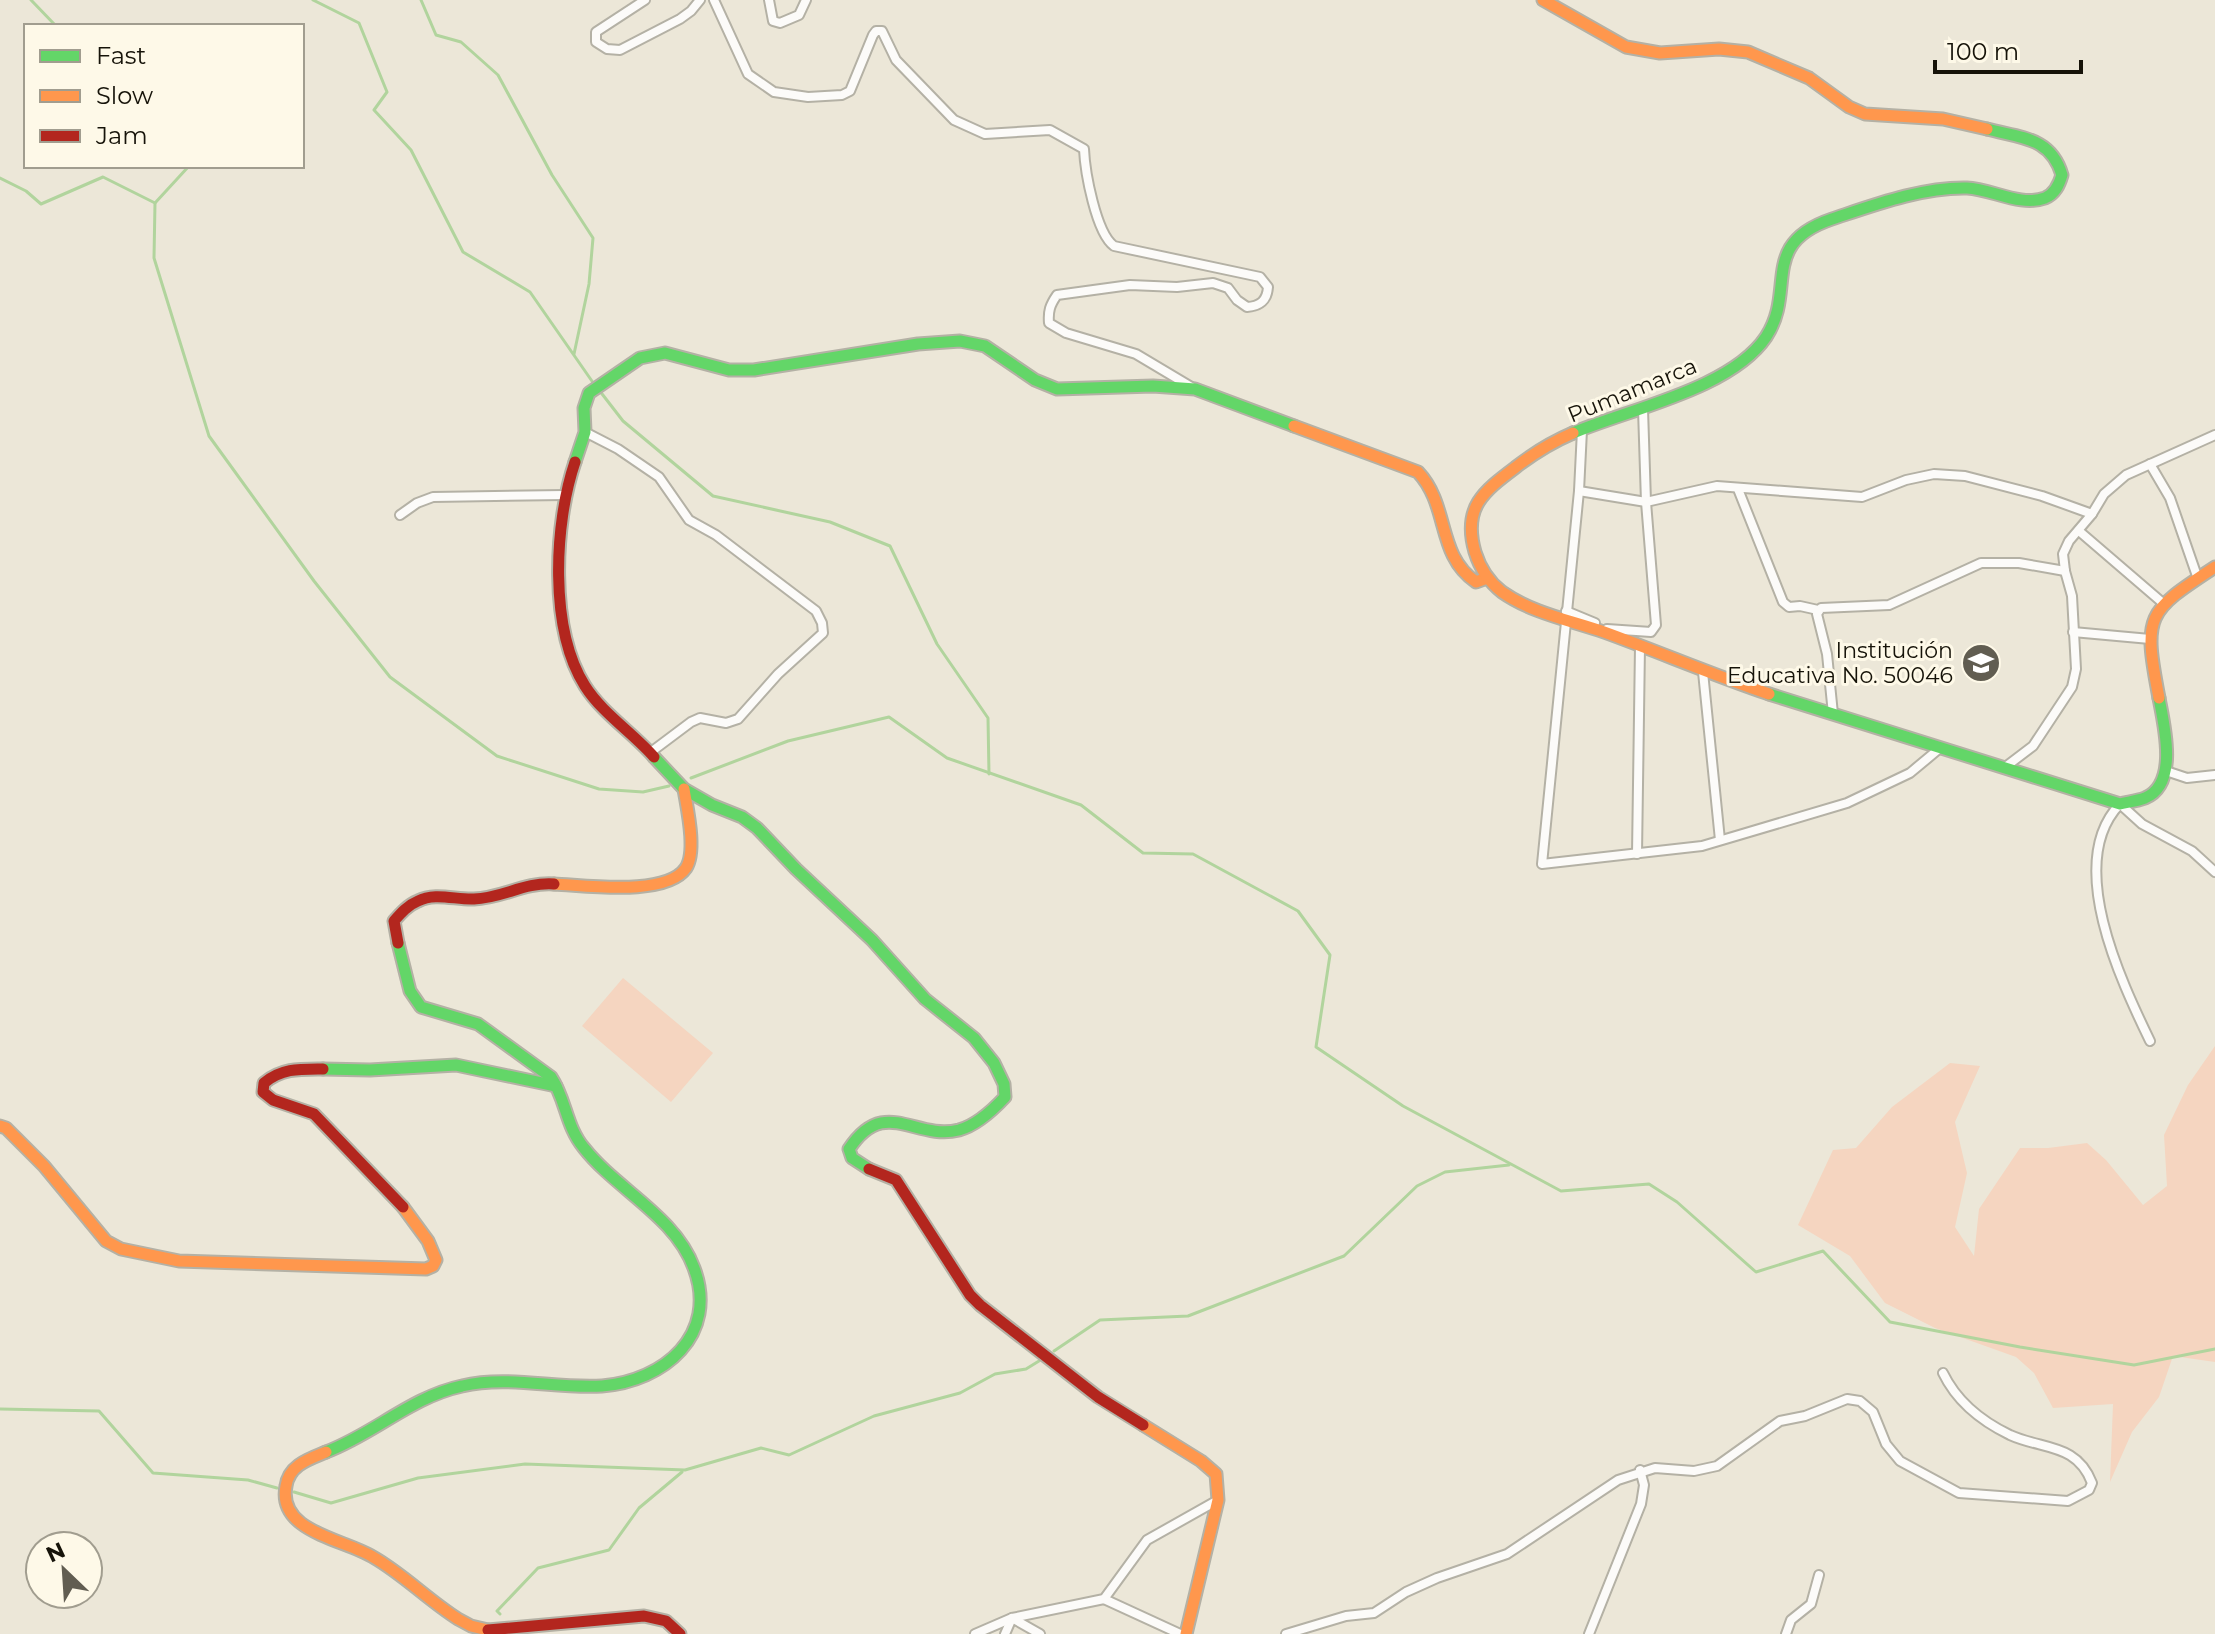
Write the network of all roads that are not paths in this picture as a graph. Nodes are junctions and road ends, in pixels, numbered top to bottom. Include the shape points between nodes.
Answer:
1 (645, 0) edge
2 (700, 0) edge
3 (714, 0) edge
4 (769, 0) edge
5 (806, 0) edge
6 (1543, 0) edge
7 (1195, 389) junction
8 (1643, 409) junction
9 (1582, 430) junction
10 (585, 432) junction
11 (2215, 435) edge
12 (2150, 464) junction
13 (1738, 489) junction
14 (1579, 491) junction
15 (564, 495) junction
16 (1646, 502) junction
17 (2092, 514) junction
18 (400, 515) dead end
19 (2079, 531) junction
20 (2215, 567) edge
21 (2065, 571) junction
22 (1487, 578) junction
23 (2198, 579) junction
24 (2164, 604) junction
25 (1818, 610) junction
26 (1566, 615) junction
27 (2073, 632) junction
28 (2150, 639) junction
29 (1640, 646) junction
30 (1703, 672) junction
31 (1833, 714) junction
32 (1940, 747) junction
33 (651, 752) junction
34 (2004, 768) junction
35 (2166, 771) junction
36 (2215, 775) edge
37 (684, 789) junction
38 (2120, 804) junction
39 (1720, 840) junction
40 (1637, 854) junction
41 (2215, 872) edge
42 (2150, 1041) dead end
43 (556, 1086) junction
44 (0, 1126) edge
45 (1943, 1373) dead end
46 (1640, 1470) junction
47 (1218, 1500) junction
48 (1819, 1575) dead end
49 (1104, 1599) junction
50 (1012, 1618) junction
51 (680, 1634) edge
52 (975, 1634) edge
53 (1005, 1634) edge
54 (1040, 1634) edge
55 (1183, 1634) edge
56 (1286, 1634) edge
57 (1589, 1634) edge
58 (1786, 1634) edge

1 - 2 street via 596,32 596,42 620,50 680,19
3 - 7 street via 748,74 774,92 808,97 850,91 873,35 882,31 896,60 954,120 985,134 1050,130 1084,149 1094,203 1107,241 1114,246 1260,277 1267,295 1256,306 1247,307 1228,288 1213,283 1087,290 1057,295 1051,303 1049,323 1136,354
4 - 5 street via 773,21 780,23 799,15
6 - 8 main road, Pumamarca via 1626,47 1660,53 1748,52 1809,78 1865,114 1943,119 2024,137 2047,147 2061,168 2060,183 2042,199 1967,188 1938,191 1809,229 1783,261 1775,316 1757,347 1718,376
7 - 10 main road via 1046,387 973,342 914,345 754,370 729,370 665,353 640,358 589,393
7 - 22 main road via 1418,472 1436,495 1453,560 1468,578
8 - 9 main road, Pumamarca
8 - 16 street
9 - 14 street
9 - 22 main road, Pumamarca via 1540,450 1483,493 1473,519 1472,544
10 - 15 main road
10 - 33 street via 659,477 689,520 816,611 822,623 823,633 811,647 738,719 726,723 700,718
11 - 12 street
12 - 17 street via 2126,475 2104,494
12 - 23 street via 2170,498
13 - 16 street via 1717,486
13 - 17 street via 1862,497 1934,474 1965,476
13 - 25 street via 1783,602
14 - 16 street
14 - 26 street
15 - 18 street via 433,497
15 - 33 main road via 562,621 571,658 587,689
16 - 26 street via 1655,629 1610,630
17 - 19 street
19 - 21 street via 2063,554
19 - 24 street
20 - 23 main road
21 - 25 street via 1981,563 1889,605
21 - 27 street
22 - 26 main road via 1526,606
23 - 24 main road
24 - 28 main road via 2154,616
25 - 31 street
26 - 29 main road
26 - 40 street via 1542,864
27 - 28 street
27 - 34 street via 2072,687 2033,746
28 - 35 main road via 2165,723
29 - 30 main road
29 - 40 street
30 - 31 main road
30 - 39 street
31 - 32 main road
32 - 34 main road
32 - 39 street via 1910,773 1847,803
33 - 37 main road
34 - 38 main road
35 - 36 street via 2187,778
35 - 38 main road via 2155,796
37 - 43 main road via 690,850 686,870 672,880 624,886 528,884 490,897 423,898 406,906 394,921 410,993 421,1007 473,1021 550,1075
37 - 47 main road via 757,828 925,999 974,1038 1004,1084 1005,1097 968,1127 953,1131 877,1124 855,1137 849,1149 852,1158 896,1180 980,1305 1098,1397 1207,1466 1218,1480
38 - 41 street
38 - 42 street via 2101,835 2096,884 2118,971
39 - 40 street
43 - 44 main road via 456,1065 292,1069 264,1083 269,1100 314,1114 408,1212 436,1260 426,1269 179,1261 121,1249 106,1241 44,1166
43 - 51 main road via 576,1139 654,1213 686,1253 699,1287 695,1336 675,1356 621,1383 484,1382 424,1397 334,1450 299,1464 288,1477 285,1494 290,1513 302,1524 371,1555 471,1626 510,1629 644,1616 666,1621
45 - 46 street via 1962,1403 1994,1427 2081,1462 2092,1483 2089,1490 2068,1501 1949,1489 1894,1456 1873,1412 1854,1399 1780,1421 1717,1466
46 - 56 street via 1494,1560 1437,1578 1374,1613
46 - 57 street via 1641,1504
47 - 49 street via 1147,1540
47 - 55 main road
48 - 58 street via 1811,1604 1791,1620
49 - 50 street
49 - 55 street
50 - 52 street
50 - 53 street
50 - 54 street

